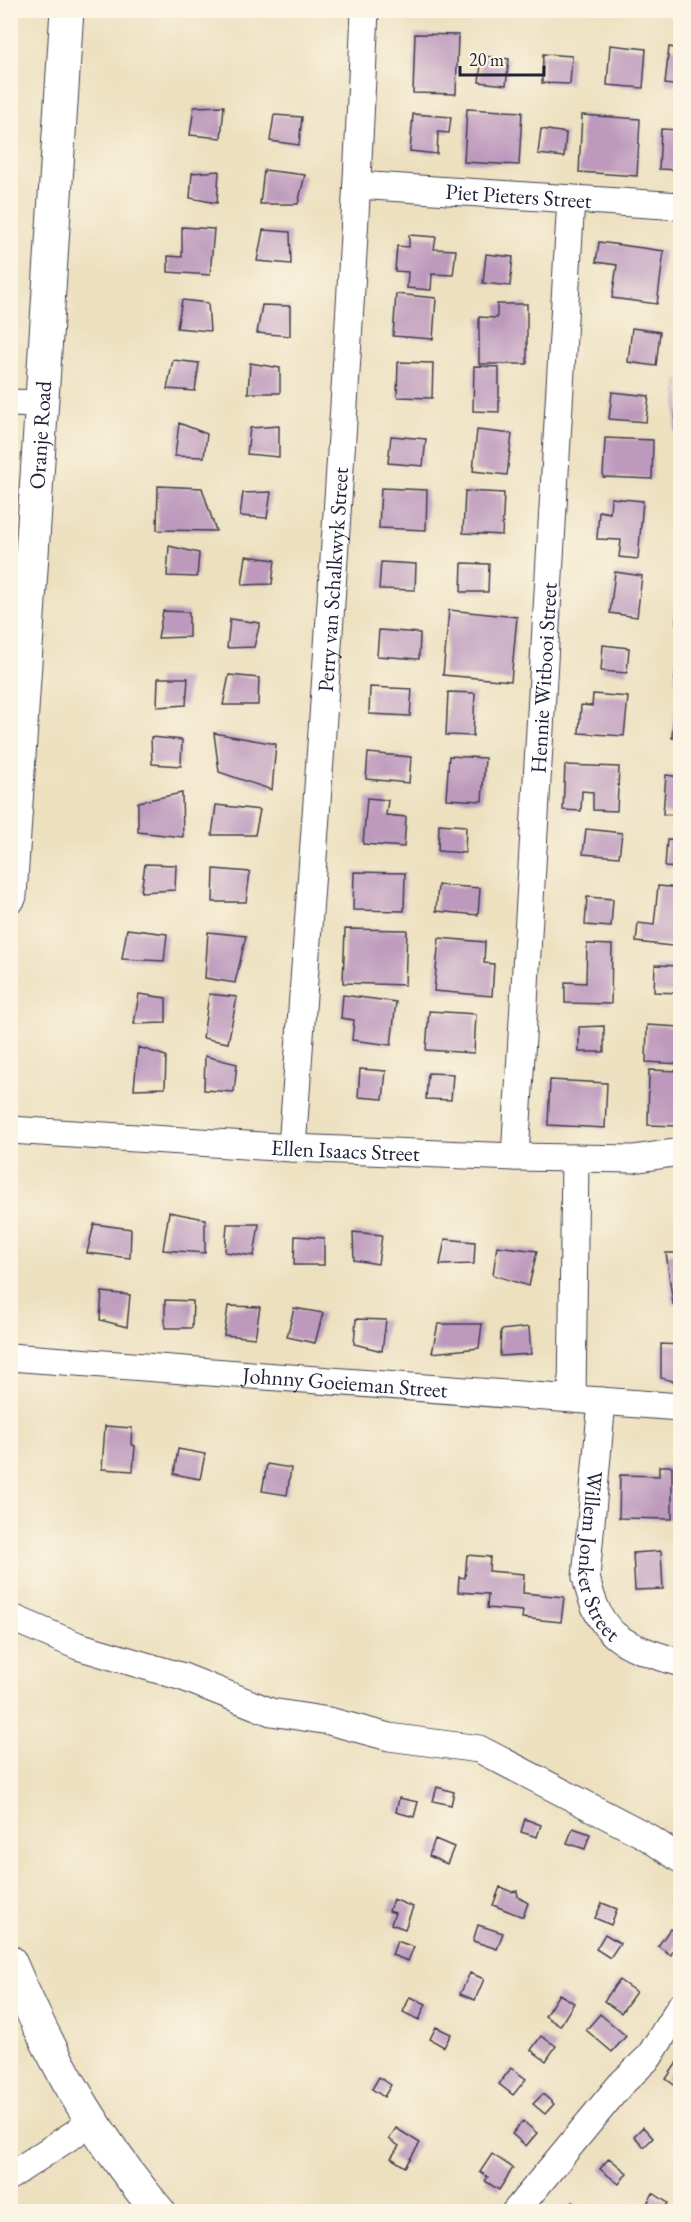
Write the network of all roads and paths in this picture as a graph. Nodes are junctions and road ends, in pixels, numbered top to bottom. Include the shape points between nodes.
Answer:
1 (67, 10) edge
2 (365, 10) edge
3 (357, 184) junction
4 (571, 199) junction
5 (681, 206) edge
6 (10, 403) edge
7 (43, 404) junction
8 (10, 896) edge
9 (10, 1130) edge
10 (292, 1148) junction
11 (681, 1152) edge
12 (516, 1157) junction
13 (575, 1158) junction
14 (10, 1357) edge
15 (572, 1398) junction
16 (602, 1401) junction
17 (681, 1407) edge
18 (10, 1617) edge
19 (681, 1663) edge
20 (681, 1859) edge
21 (12, 1967) edge
22 (681, 2007) edge
23 (93, 2122) junction
24 (10, 2176) edge
25 (159, 2211) edge
26 (515, 2211) edge

1 - 7 street, Oranje Road
2 - 3 street, Perry van Schalkwyk Street
3 - 4 street, Piet Pieters Street
3 - 10 street, Perry van Schalkwyk Street
4 - 5 street, Piet Pieters Street
4 - 12 street, Hennie Witbooi Street
6 - 7 street
7 - 8 street, Oranje Road
9 - 10 street, Ellen Isaacs Street
10 - 12 street, Ellen Isaacs Street
11 - 13 street, Ellen Isaacs Street via 633,1159
12 - 13 street, Ellen Isaacs Street
13 - 15 street
14 - 15 street, Johnny Goeieman Street
15 - 16 street, Johnny Goeieman Street
16 - 17 street, Johnny Goeieman Street
16 - 19 street, Willem Jonker Street via 586,1577 591,1599 611,1633 625,1643
18 - 20 street via 78,1646 183,1677 271,1712 329,1721 389,1737 479,1749 646,1836
21 - 23 street via 60,2068
22 - 26 street via 649,2057 620,2085
23 - 24 street
23 - 25 street

